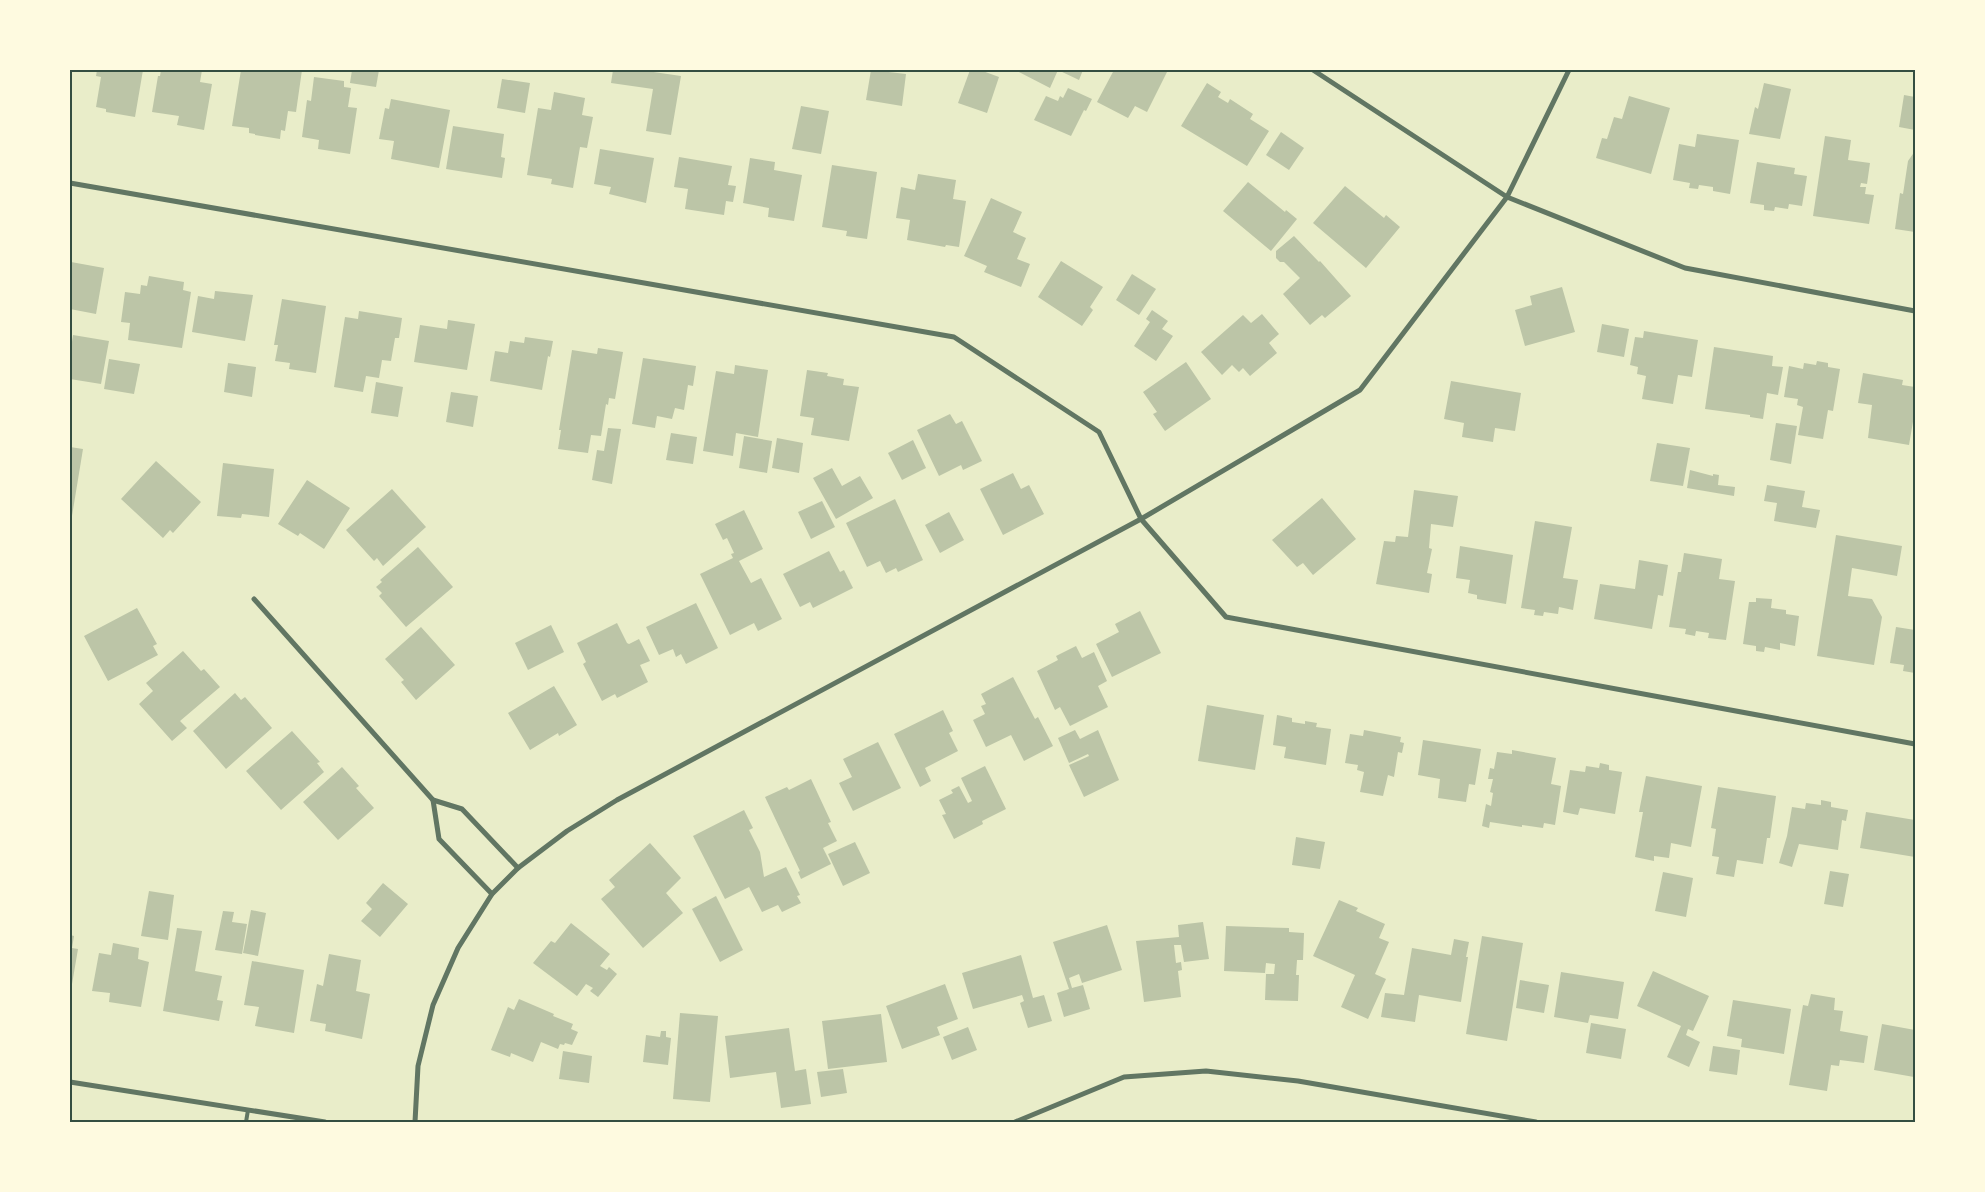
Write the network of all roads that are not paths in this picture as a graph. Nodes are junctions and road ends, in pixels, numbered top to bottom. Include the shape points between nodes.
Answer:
1 (1314, 70) edge
2 (1569, 70) edge
3 (70, 183) edge
4 (1506, 197) junction
5 (1915, 311) edge
6 (1141, 520) junction
7 (254, 599) dead end
8 (1915, 744) edge
9 (433, 800) junction
10 (518, 868) junction
11 (492, 894) junction
12 (70, 1082) edge
13 (248, 1110) junction
14 (246, 1122) edge
15 (325, 1122) edge
16 (415, 1122) edge
17 (1015, 1122) edge
18 (1536, 1122) edge

1 - 4 street
2 - 4 street
3 - 6 street via 954,337 1099,432
4 - 5 street via 1685,268
4 - 6 street via 1360,390
6 - 8 street via 1226,617
6 - 10 street via 617,800 567,831
7 - 9 street
9 - 10 street via 462,809
9 - 11 street via 439,839
10 - 11 street
11 - 16 street via 458,948 433,1005 418,1066
12 - 13 street
13 - 14 lane
13 - 15 street
17 - 18 street via 1124,1077 1206,1071 1298,1080

